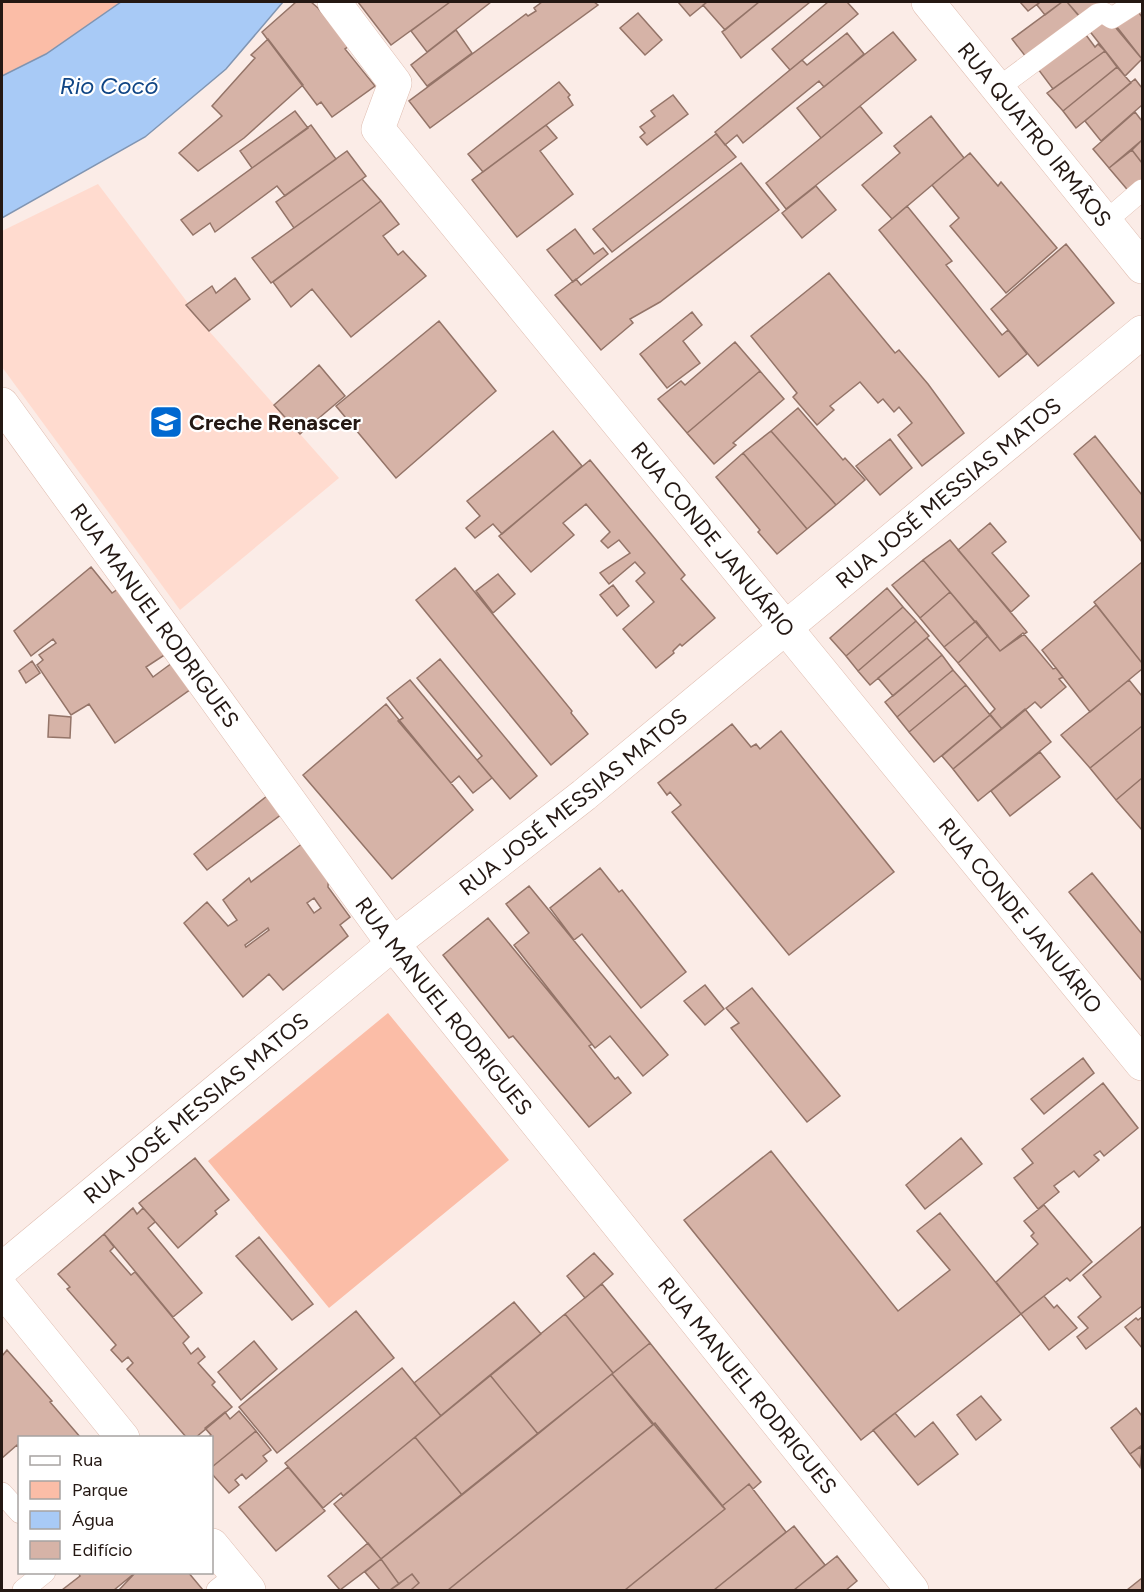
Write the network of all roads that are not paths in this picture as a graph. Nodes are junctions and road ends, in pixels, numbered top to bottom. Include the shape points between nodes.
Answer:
1 (334, 2) edge
2 (928, 2) edge
3 (1137, 2) edge
4 (998, 88) junction
5 (1143, 190) edge
6 (1106, 221) junction
7 (1143, 267) edge
8 (1143, 332) edge
9 (2, 404) edge
10 (786, 628) junction
11 (393, 944) junction
12 (1143, 1064) edge
13 (2, 1269) edge
14 (2, 1289) edge
15 (122, 1436) edge
16 (2, 1493) edge
17 (18, 1511) edge
18 (213, 1547) edge
19 (43, 1574) edge
20 (234, 1585) edge
21 (23, 1590) edge
22 (912, 1590) edge

1 - 10 street, RUA CONDE JANUÁRIO via 395,83 378,129
2 - 4 street, RUA QUATRO IRMÃOS
3 - 4 lane via 1112,18 1098,14
4 - 6 street, RUA QUATRO IRMÃOS
5 - 6 lane
6 - 7 street, RUA QUATRO IRMÃOS
8 - 10 street, RUA JOSÉ MESSIAS MATOS
9 - 11 street, RUA MANUEL RODRIGUES
10 - 11 street, RUA JOSÉ MESSIAS MATOS via 584,795
10 - 12 street, RUA CONDE JANUÁRIO
11 - 13 street, RUA JOSÉ MESSIAS MATOS
11 - 22 street, RUA MANUEL RODRIGUES
14 - 15 street
16 - 17 lane
18 - 20 street
19 - 21 lane

